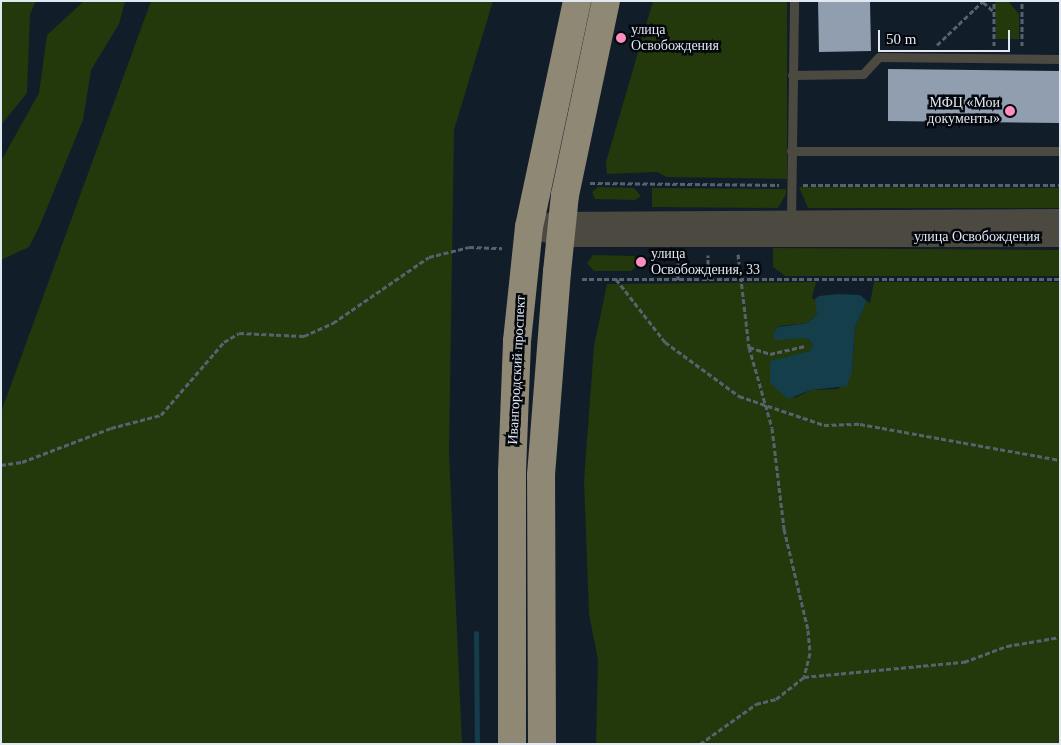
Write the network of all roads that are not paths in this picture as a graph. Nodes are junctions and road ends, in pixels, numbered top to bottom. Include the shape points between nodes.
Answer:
1 (576, 1) edge
2 (606, 1) edge
3 (794, 1) edge
4 (1060, 59) edge
5 (792, 75) junction
6 (791, 151) junction
7 (1060, 151) edge
8 (791, 217) junction
9 (1060, 218) edge
10 (529, 227) junction
11 (560, 228) junction
12 (792, 236) junction
13 (1060, 237) edge
14 (512, 744) edge
15 (542, 744) edge

1 - 10 highway, Ивангородский проспект
2 - 11 highway
3 - 5 lane
4 - 5 lane via 879,57 863,74
5 - 6 lane
6 - 7 lane
6 - 8 lane
8 - 9 street, улица Освобождения
8 - 11 street, улица Освобождения
8 - 12 lane
10 - 11 street, улица Освобождения
10 - 14 highway, Ивангородский проспект via 514,406
11 - 12 street, улица Освобождения
11 - 15 highway via 541,475
12 - 13 street, улица Освобождения

